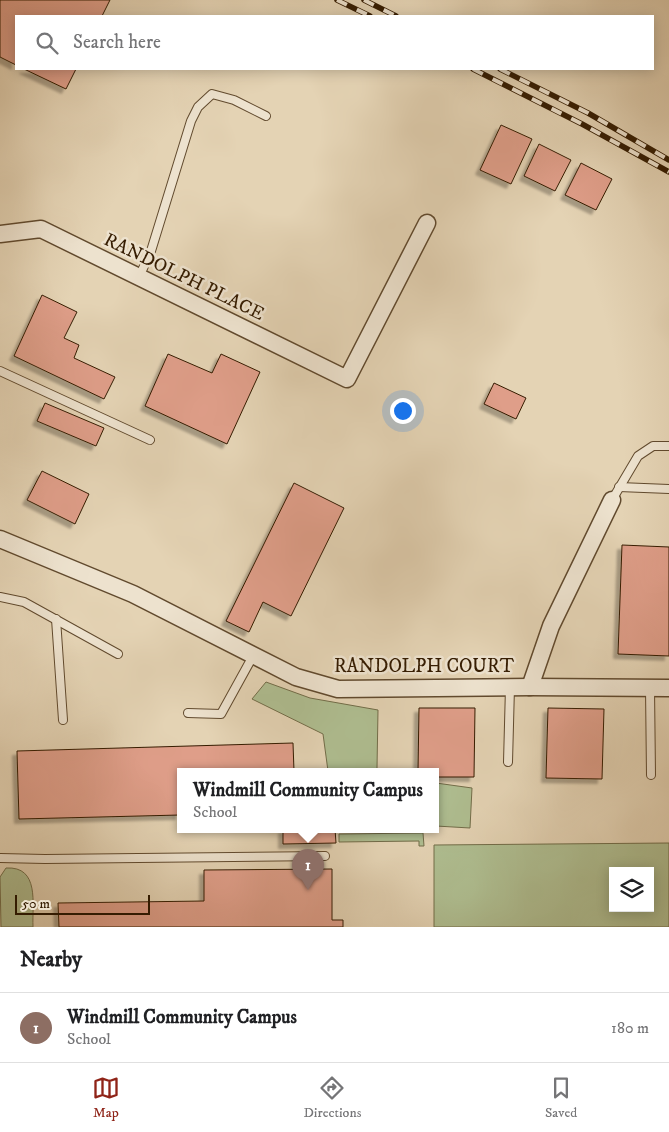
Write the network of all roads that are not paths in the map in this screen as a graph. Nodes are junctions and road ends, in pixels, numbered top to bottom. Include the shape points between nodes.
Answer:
1 (266, 116) dead end
2 (427, 223) dead end
3 (0, 234) edge
4 (139, 277) junction
5 (0, 371) edge
6 (150, 440) dead end
7 (669, 446) edge
8 (669, 489) edge
9 (615, 493) junction
10 (0, 539) edge
11 (0, 597) edge
12 (56, 620) junction
13 (118, 654) dead end
14 (254, 656) junction
15 (510, 687) junction
16 (530, 687) junction
17 (650, 688) junction
18 (669, 688) edge
19 (188, 713) dead end
20 (63, 720) dead end
21 (508, 762) dead end
22 (651, 776) dead end
23 (326, 856) dead end
24 (0, 858) edge

1 - 4 lane via 234,100 212,94 198,107
2 - 4 street, RANDOLPH PLACE via 347,378
3 - 4 street, RANDOLPH PLACE via 40,229
5 - 6 lane
7 - 9 lane via 653,446 638,456
8 - 9 lane
9 - 16 street via 551,626
10 - 14 street, RANDOLPH COURT via 133,594
11 - 12 lane via 24,602
12 - 13 lane
12 - 20 lane
14 - 15 street, RANDOLPH COURT via 296,677 338,689
14 - 19 lane via 221,714
15 - 16 street, RANDOLPH COURT
15 - 21 lane
16 - 17 street, RANDOLPH COURT
17 - 18 street, RANDOLPH COURT
17 - 22 lane
23 - 24 lane

